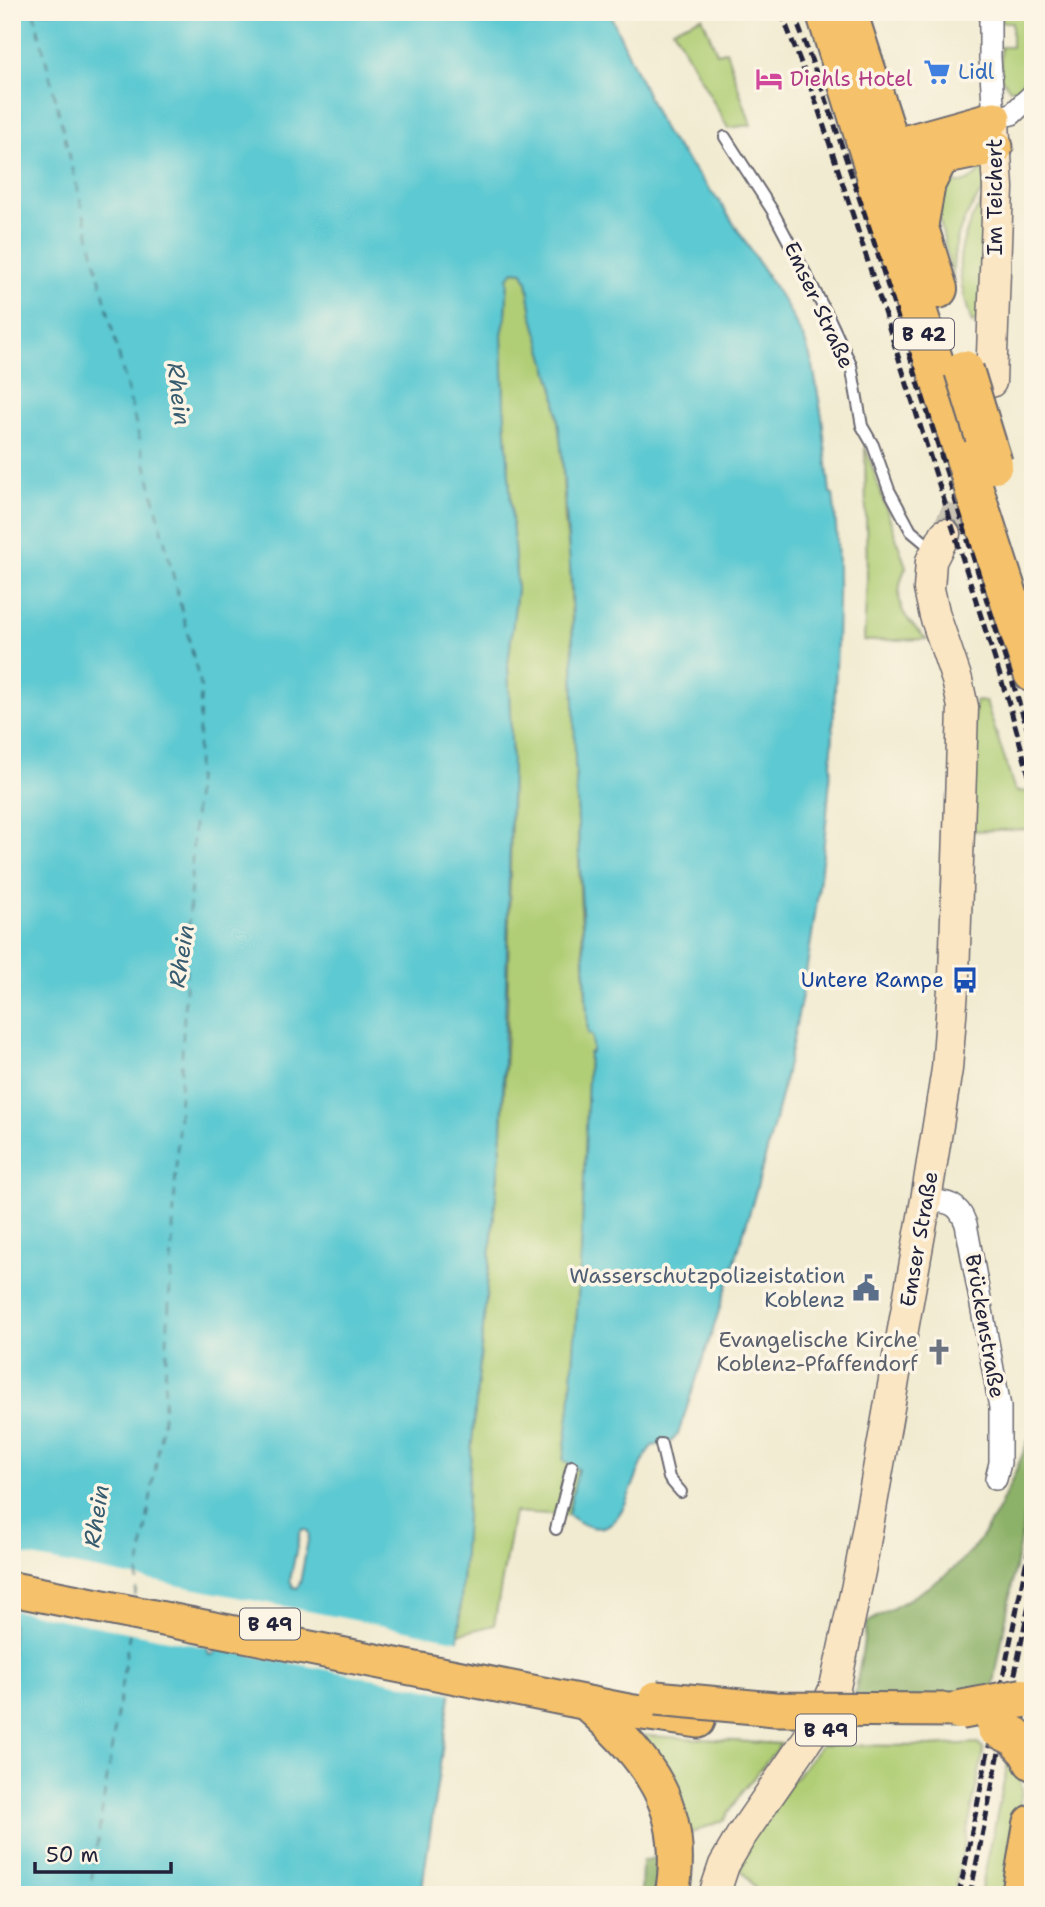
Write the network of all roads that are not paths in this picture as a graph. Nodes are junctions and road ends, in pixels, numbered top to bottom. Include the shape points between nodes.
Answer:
1 (823, 12) edge
2 (850, 12) edge
3 (990, 12) edge
4 (1033, 94) edge
5 (995, 133) junction
6 (725, 137) dead end
7 (880, 156) junction
8 (938, 159) junction
9 (918, 225) junction
10 (977, 376) junction
11 (979, 463) junction
12 (940, 542) joint
13 (1033, 593) edge
14 (1033, 673) edge
15 (926, 1200) junction
16 (661, 1444) dead end
17 (572, 1466) dead end
18 (996, 1479) dead end
19 (681, 1492) dead end
20 (556, 1529) dead end
21 (12, 1574) edge
22 (12, 1589) edge
23 (527, 1682) junction
24 (584, 1702) junction
25 (960, 1710) joint
26 (1022, 1720) edge
27 (1033, 1824) edge
28 (674, 1882) edge
29 (713, 1895) edge
30 (1021, 1895) edge

1 - 7 main road, B 42
2 - 7 main road, B 42
3 - 5 street, Im Teichert
4 - 5 street
5 - 7 main road
5 - 8 main road
5 - 10 street, Im Teichert via 998,188
6 - 12 lane, Emser Straße via 793,248 851,365 862,426 889,490 911,531
7 - 8 main road
7 - 9 highway, B 42
7 - 11 highway, B 42
8 - 9 highway, B 42 via 926,183
9 - 10 highway, B 42
10 - 11 highway, B 42, bridge
11 - 13 highway, B 42
11 - 14 highway, B 42, bridge via 977,499
12 - 15 street, Emser Straße via 929,571 929,589 963,706 954,976 947,1069
15 - 18 street, Brückenstraße via 953,1205 967,1224 1000,1407
15 - 29 street, Emser Straße via 835,1687 820,1721 741,1836
16 - 19 lane via 669,1478
17 - 20 lane
21 - 23 main road, B 49
22 - 23 main road, B 49
23 - 24 main road, B 49
23 - 25 main road, B 49, bridge via 775,1709
24 - 26 main road, B 49 via 698,1721 823,1730
24 - 28 main road, B 49 via 620,1733 659,1788 674,1835
25 - 26 highway, B 49, bridge
27 - 30 highway

